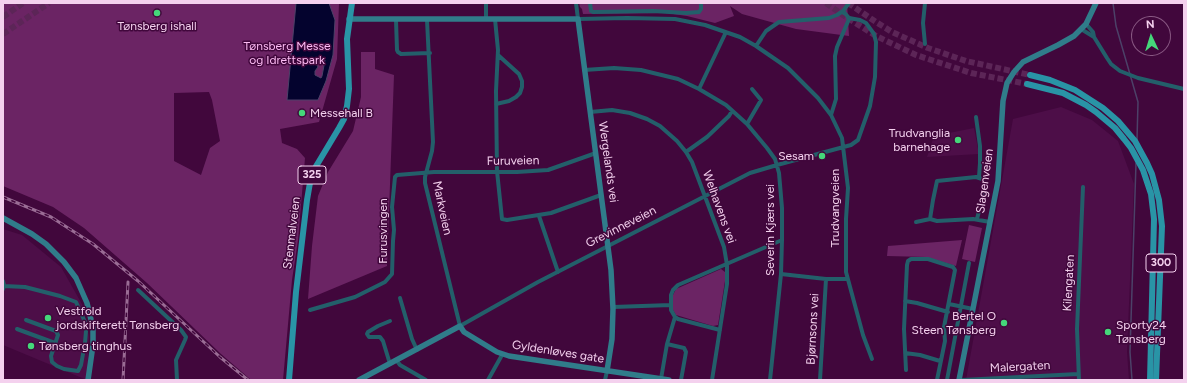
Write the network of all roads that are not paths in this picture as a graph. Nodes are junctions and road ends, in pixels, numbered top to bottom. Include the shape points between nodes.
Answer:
1 (352, 3) edge
2 (486, 3) edge
3 (576, 3) edge
4 (590, 3) edge
5 (701, 3) edge
6 (849, 3) edge
7 (925, 3) edge
8 (1096, 3) edge
9 (843, 11) junction
10 (349, 19) junction
11 (486, 19) junction
12 (495, 19) junction
13 (578, 19) junction
14 (396, 20) junction
15 (427, 20) junction
16 (1086, 24) junction
17 (1081, 29) junction
18 (726, 32) junction
19 (1094, 37) junction
20 (925, 44) dead end
21 (756, 46) junction
22 (430, 53) junction
23 (498, 55) junction
24 (584, 70) junction
25 (1030, 75) tunnel mouth
26 (1027, 84) tunnel mouth
27 (699, 89) junction
28 (752, 89) dead end
29 (1184, 89) edge
30 (496, 104) junction
31 (732, 111) junction
32 (590, 112) junction
33 (831, 115) junction
34 (976, 117) dead end
35 (747, 124) junction
36 (844, 147) junction
37 (686, 152) junction
38 (596, 153) junction
39 (777, 164) junction
40 (497, 171) junction
41 (426, 173) junction
42 (979, 177) junction
43 (1083, 187) dead end
44 (601, 195) junction
45 (705, 195) junction
46 (539, 216) junction
47 (3, 218) edge
48 (930, 219) junction
49 (977, 219) junction
50 (3, 221) edge
51 (916, 222) dead end
52 (990, 222) junction
53 (11, 223) junction
54 (782, 240) junction
55 (608, 246) junction
56 (969, 263) dead end
57 (727, 265) junction
58 (558, 272) junction
59 (781, 274) junction
60 (826, 279) junction
61 (847, 279) junction
62 (3, 285) edge
63 (138, 290) dead end
64 (400, 298) dead end
65 (905, 301) junction
66 (950, 304) junction
67 (671, 305) junction
68 (961, 306) junction
69 (613, 307) junction
70 (973, 309) junction
71 (310, 310) dead end
72 (948, 312) junction
73 (675, 317) junction
74 (26, 320) dead end
75 (390, 321) dead end
76 (460, 326) junction
77 (17, 329) dead end
78 (720, 330) junction
79 (55, 343) junction
80 (667, 344) junction
81 (417, 350) junction
82 (905, 353) junction
83 (502, 355) junction
84 (872, 359) dead end
85 (397, 360) junction
86 (940, 361) junction
87 (390, 364) junction
88 (906, 370) dead end
89 (607, 371) junction
90 (1078, 374) junction
91 (661, 379) junction
92 (88, 380) edge
93 (177, 380) edge
94 (289, 380) edge
95 (360, 380) edge
96 (426, 380) edge
97 (488, 380) edge
98 (605, 380) edge
99 (668, 380) edge
100 (682, 380) edge
101 (712, 380) edge
102 (770, 380) edge
103 (820, 380) edge
104 (937, 380) edge
105 (947, 380) edge
106 (960, 380) edge
107 (1079, 380) edge
108 (1150, 380) edge
109 (1156, 380) edge

1 - 10 main road, Stenmalveien / 325
2 - 11 street
3 - 13 street
4 - 5 street via 593,12 686,13 699,12
6 - 9 street
7 - 20 street
8 - 16 main road, Slagenveien
9 - 21 street via 829,18 779,22 766,31
9 - 33 street via 849,19 834,56 836,99
9 - 36 street via 849,18 860,20 870,27 874,34 876,49 875,82 870,106 858,140
10 - 14 main road, Trudvangveien
10 - 94 main road, Stenmalveien / 325 via 347,106 340,128 316,168 309,187 296,292
11 - 12 main road, Trudvangveien
11 - 15 main road, Trudvangveien
12 - 13 main road, Trudvangveien
12 - 23 street
13 - 18 street, Trudvangveien via 675,19
13 - 24 main road, Wergelands vei
14 - 15 main road, Trudvangveien
14 - 22 street via 398,52
15 - 22 street, Markveien
16 - 17 main road, Slagenveien
16 - 19 street
17 - 19 street
17 - 52 main road, Slagenveien via 1067,41 1023,62 1009,79 1004,92 998,181
18 - 21 street, Trudvangveien
18 - 27 street
19 - 29 street via 1111,64 1120,71 1129,76
21 - 33 street, Trudvangveien via 788,68
22 - 41 street, Markveien via 433,142
23 - 30 street
23 - 30 street via 519,74 522,86 516,97
24 - 27 street, Severin Kjærs vei via 641,70 678,79
24 - 32 main road, Wergelands vei
25 - 109 main road, 300 via 1063,84 1086,96 1111,114 1135,141 1152,174 1161,213 1162,244
26 - 108 main road, 300 via 1063,93 1096,112 1115,128 1140,164 1151,194 1154,219
27 - 31 street, Severin Kjærs vei
28 - 35 street via 761,100
30 - 40 street
31 - 35 street, Severin Kjærs vei
31 - 37 street via 712,133
32 - 37 street, Welhavens vei via 612,110 647,119 671,135
32 - 38 main road, Wergelands vei
33 - 36 street, Trudvangveien via 839,129
34 - 42 street via 980,146
35 - 39 street, Severin Kjærs vei
36 - 39 street, Grevinneveien
36 - 61 street, Trudvangveien via 848,192
37 - 45 street, Welhavens vei
38 - 40 street, Furuveien via 548,170
38 - 44 main road, Wergelands vei
39 - 45 street, Grevinneveien via 750,173
39 - 54 street, Severin Kjærs vei via 780,173
40 - 41 street, Furuveien
40 - 46 street via 501,217 505,220
41 - 71 street, Furusvingen via 399,174 395,177 392,213 394,268 388,279 350,299
41 - 76 street, Markveien via 426,190
42 - 48 street via 937,181
42 - 49 street via 984,182 984,187
43 - 90 street, Kilengaten via 1077,329
44 - 46 street
44 - 55 main road, Wergelands vei
45 - 55 street, Grevinneveien
45 - 57 street, Welhavens vei via 724,247
46 - 58 street
47 - 53 main road
48 - 49 street
48 - 51 street
49 - 52 street
50 - 53 main road
52 - 70 main road, Slagenveien
53 - 92 main road via 39,239 59,256 81,289 93,328
54 - 57 street
54 - 59 street, Severin Kjærs vei
55 - 58 street, Grevinneveien
55 - 69 main road, Wergelands vei
56 - 68 street
57 - 67 street via 678,285 672,290
57 - 78 street, Welhavens vei via 727,284
58 - 76 street, Grevinneveien
59 - 60 street
59 - 102 street, Severin Kjærs vei
60 - 61 street
60 - 103 street, Bjørnsons vei
61 - 84 street, Trudvangveien
62 - 79 street via 25,287 73,300 85,322 86,336 78,371 64,369 52,362
63 - 93 street via 186,336 176,360
64 - 81 street
65 - 66 street via 908,261 928,258 955,270
65 - 72 street
65 - 82 street
66 - 68 street
66 - 72 street
67 - 69 street
67 - 73 street
68 - 70 street
68 - 105 street
69 - 89 main road, Wergelands vei
70 - 106 main road, Slagenveien
72 - 86 street
73 - 78 street
73 - 80 street
74 - 79 street via 56,331 58,335
75 - 87 street via 367,334 380,337
76 - 81 main road, Grevinneveien
76 - 83 main road, Gyldenløves gate via 464,332
77 - 79 street
78 - 101 street, Welhavens vei
80 - 91 street
80 - 100 street via 684,348 686,352
81 - 85 main road, Grevinneveien
82 - 86 street
82 - 88 street
83 - 89 main road, Gyldenløves gate
83 - 97 street
85 - 87 main road, Grevinneveien
85 - 96 street via 400,365
86 - 104 street
87 - 95 main road, Grevinneveien
89 - 91 main road, Gyldenløves gate
89 - 98 street, Wergelands vei
90 - 106 street, Malergaten
90 - 107 street, Kilengaten
91 - 99 main road, Gyldenløves gate

